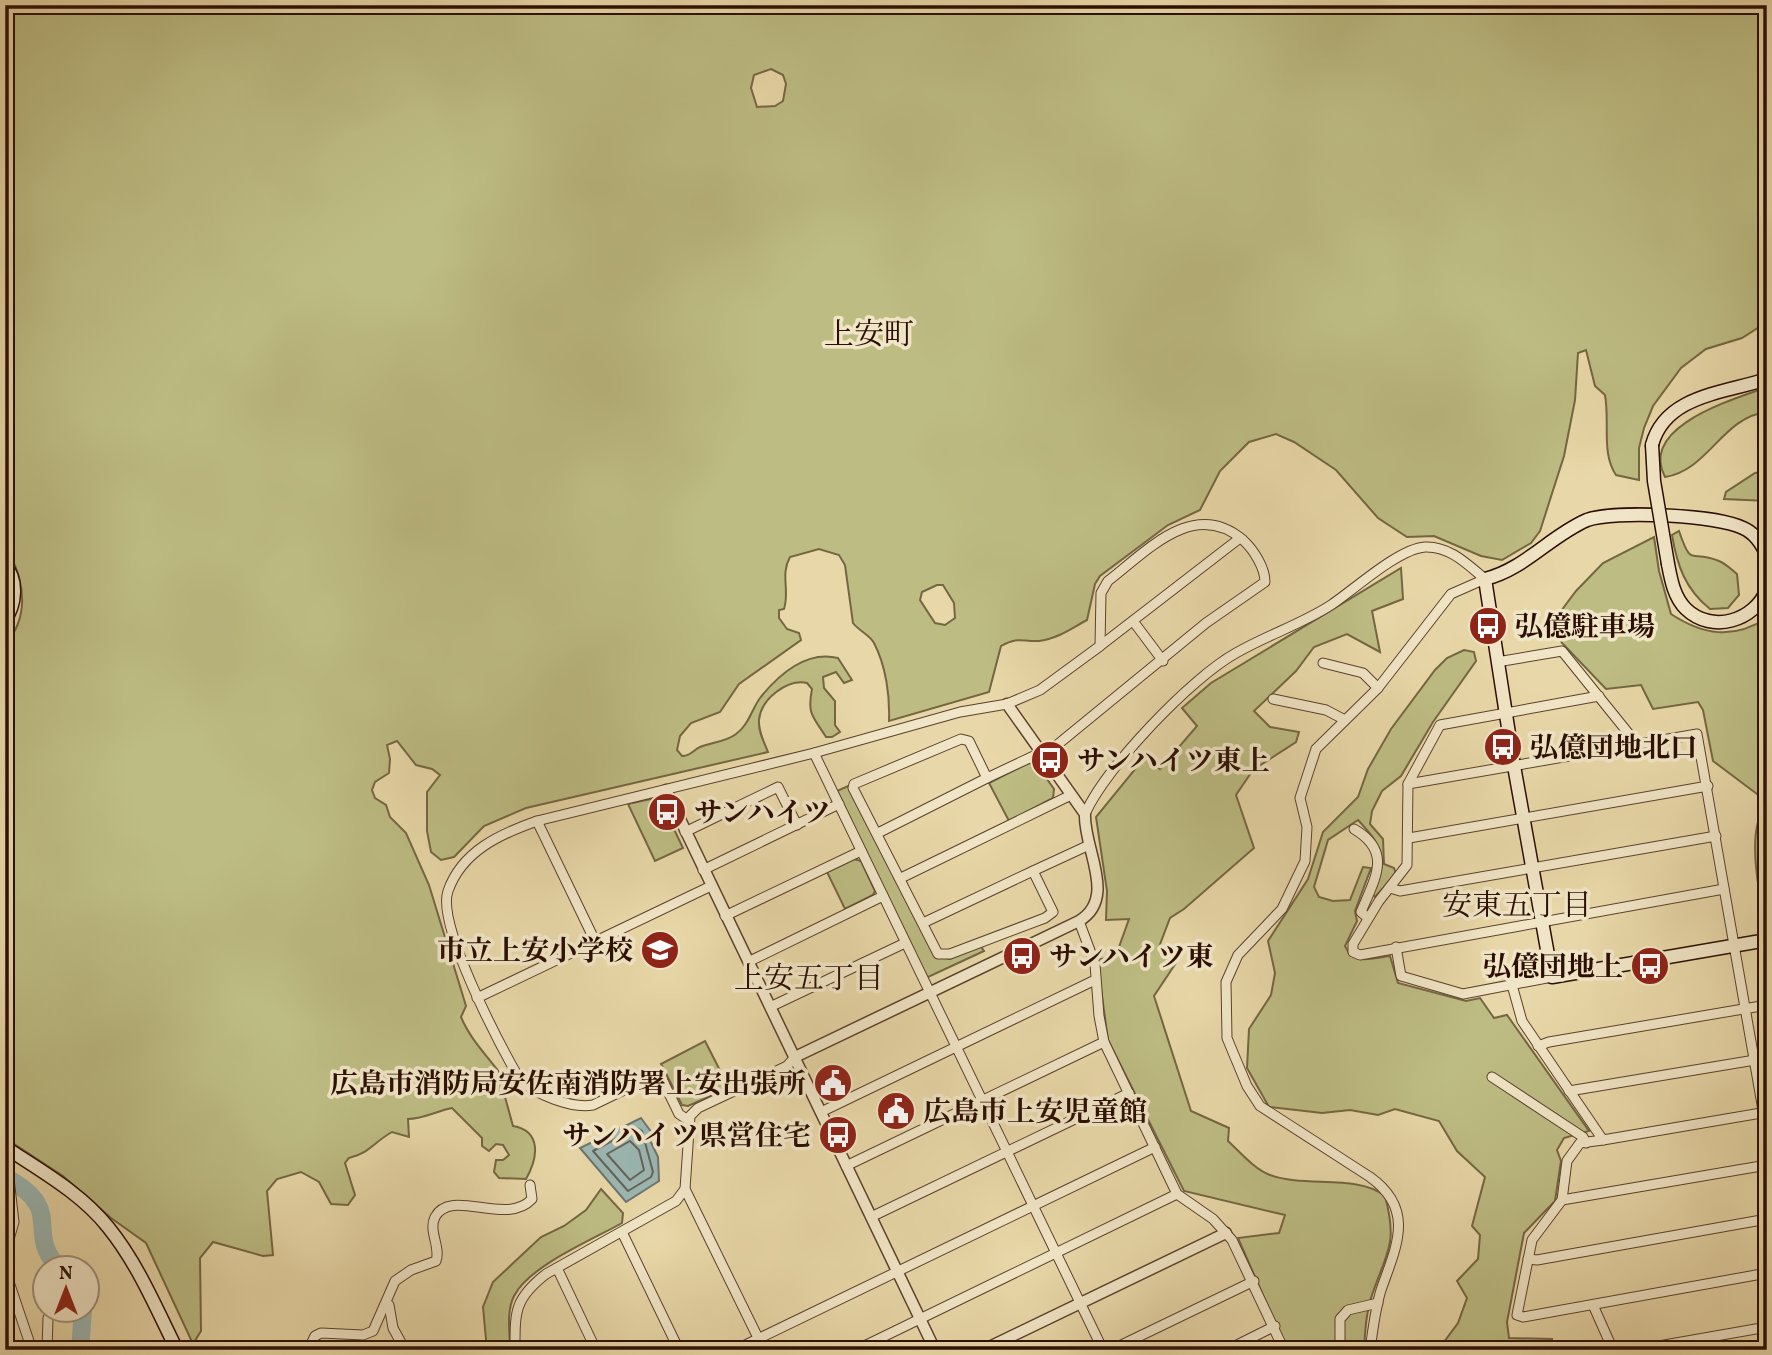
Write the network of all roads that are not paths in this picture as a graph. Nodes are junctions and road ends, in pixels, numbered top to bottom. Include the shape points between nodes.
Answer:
1 (1767, 379) edge
2 (1240, 538) junction
3 (1767, 555) edge
4 (5, 565) edge
5 (1485, 579) junction
6 (1767, 589) edge
7 (5, 620) edge
8 (1133, 621) junction
9 (1100, 646) junction
10 (1163, 661) junction
11 (1497, 662) junction
12 (1323, 663) dead end
13 (1378, 688) junction
14 (1599, 695) junction
15 (1273, 699) dead end
16 (1007, 704) junction
17 (1506, 714) junction
18 (1345, 720) junction
19 (1632, 746) junction
20 (1040, 752) junction
21 (814, 753) junction
22 (1514, 766) junction
23 (987, 778) junction
24 (1408, 784) junction
25 (1707, 786) junction
26 (666, 790) junction
27 (1069, 796) junction
28 (839, 804) junction
29 (1085, 814) junction
30 (1523, 818) junction
31 (537, 821) junction
32 (797, 825) junction
33 (1354, 829) dead end
34 (685, 832) junction
35 (878, 833) junction
36 (1716, 836) junction
37 (1409, 838) junction
38 (1087, 846) junction
39 (861, 851) junction
40 (1532, 869) junction
41 (703, 870) junction
42 (1033, 871) junction
43 (901, 878) junction
44 (711, 886) junction
45 (1391, 888) junction
46 (1724, 889) junction
47 (883, 896) junction
48 (725, 916) junction
49 (1368, 918) junction
50 (1079, 921) junction
51 (1541, 921) junction
52 (923, 923) junction
53 (1767, 940) edge
54 (595, 941) junction
55 (905, 943) junction
56 (1735, 946) junction
57 (1395, 947) junction
58 (748, 962) junction
59 (1552, 977) junction
60 (1095, 980) junction
61 (1512, 985) junction
62 (929, 993) junction
63 (477, 998) junction
64 (1767, 1005) edge
65 (770, 1007) junction
66 (1745, 1009) junction
67 (1104, 1042) junction
68 (1538, 1046) junction
69 (956, 1047) junction
70 (794, 1057) junction
71 (1767, 1058) edge
72 (1754, 1060) junction
73 (1492, 1077) dead end
74 (1569, 1091) junction
75 (1129, 1093) junction
76 (982, 1101) junction
77 (821, 1112) junction
78 (1765, 1113) edge
79 (688, 1120) junction
80 (1767, 1133) edge
81 (1603, 1140) junction
82 (1586, 1143) junction
83 (1155, 1146) junction
84 (5, 1147) edge
85 (1007, 1152) junction
86 (846, 1166) junction
87 (1767, 1166) edge
88 (5, 1168) edge
89 (530, 1185) dead end
90 (685, 1189) junction
91 (1177, 1194) junction
92 (1562, 1200) junction
93 (1033, 1205) junction
94 (871, 1217) junction
95 (1767, 1220) edge
96 (622, 1232) junction
97 (1226, 1233) junction
98 (1056, 1253) junction
99 (1528, 1259) junction
100 (556, 1268) junction
101 (897, 1271) junction
102 (5, 1273) edge
103 (1767, 1273) edge
104 (1254, 1281) junction
105 (1080, 1302) junction
106 (386, 1303) junction
107 (1378, 1303) junction
108 (1592, 1305) junction
109 (920, 1319) junction
110 (48, 1324) edge
111 (1275, 1326) junction
112 (1767, 1327) edge
113 (758, 1338) junction
114 (32, 1350) edge
115 (47, 1350) edge
116 (177, 1350) edge
117 (308, 1350) edge
118 (405, 1350) edge
119 (515, 1350) edge
120 (596, 1350) edge
121 (679, 1350) edge
122 (735, 1350) edge
123 (764, 1350) edge
124 (856, 1350) edge
125 (935, 1350) edge
126 (983, 1350) edge
127 (1103, 1350) edge
128 (1111, 1350) edge
129 (1227, 1350) edge
130 (1284, 1350) edge
131 (1340, 1350) edge
132 (1370, 1350) edge
133 (1613, 1350) edge
134 (1636, 1350) edge

1 - 6 main road, bridge via 1681,405 1662,421 1652,445 1668,564 1676,595 1686,609 1708,621 1734,620 1754,609
2 - 8 street
2 - 9 street via 1227,527 1203,522 1170,533 1108,581 1101,593
2 - 10 street via 1265,574 1265,582 1206,623
3 - 5 main road via 1752,534 1722,521 1613,515 1566,530 1510,570
4 - 7 main road via 14,583
5 - 11 main road
5 - 13 street via 1451,594
5 - 29 street via 1460,559 1434,547 1401,555 1328,607 1214,667 1165,712 1096,794
8 - 9 street
8 - 10 street
9 - 16 street via 1040,690
10 - 20 street via 1057,745
11 - 14 street via 1562,652
11 - 17 main road
12 - 13 street via 1363,673
13 - 18 street
14 - 17 street
14 - 19 street via 1629,734
15 - 18 street via 1326,710
16 - 20 street
16 - 21 street via 960,712
17 - 22 main road
17 - 24 street via 1440,725
18 - 107 street via 1312,757 1300,798 1307,827 1305,861 1282,909 1232,965 1224,994 1224,1019 1235,1061 1260,1106 1391,1195 1398,1251
19 - 22 street
19 - 25 street via 1697,734
20 - 23 street
20 - 27 street
21 - 26 street
21 - 28 street
22 - 24 street
22 - 30 main road
23 - 35 street
23 - 35 street via 969,741 961,739 854,785
24 - 37 street
25 - 30 street
25 - 36 street
26 - 31 street
26 - 34 street
27 - 29 street
27 - 43 street
28 - 32 street
28 - 39 street
29 - 38 street
30 - 37 street
30 - 40 main road
31 - 54 street
31 - 63 street via 488,842 469,857 447,894 466,975
32 - 34 street via 778,787
32 - 41 street
33 - 49 street via 1369,838 1378,861 1361,912
34 - 41 street
35 - 43 street
36 - 40 street
36 - 46 street
37 - 45 street via 1408,865
38 - 42 street
38 - 50 street via 1099,890 1096,903
39 - 47 street
39 - 48 street
40 - 45 street via 1400,891
40 - 51 main road
41 - 44 street
42 - 52 street
42 - 52 street via 1053,912 1045,918 950,954 938,954
43 - 52 street
44 - 48 street
44 - 54 street
45 - 49 street
46 - 51 street
46 - 56 street
47 - 55 street
47 - 58 street
48 - 58 street
49 - 57 street via 1353,952 1360,955
50 - 60 street via 1095,964
50 - 62 street
51 - 57 street
51 - 59 main road
53 - 56 main road
54 - 63 street
55 - 62 street
55 - 65 street
56 - 59 main road
56 - 66 street
57 - 61 street via 1401,976 1463,994
58 - 65 street
59 - 61 street
60 - 67 street
60 - 69 street
61 - 68 street via 1522,1021
62 - 69 street
62 - 70 street
63 - 79 street via 500,1047 531,1090 582,1107 659,1073 679,1114
64 - 66 street
65 - 70 street
66 - 68 street
66 - 72 street
67 - 75 street
67 - 76 street
68 - 74 street
69 - 76 street
69 - 77 street
70 - 77 street
70 - 79 street via 787,1066 698,1108
71 - 72 street
72 - 74 street
72 - 78 street
73 - 82 street
74 - 81 street
75 - 83 street
75 - 85 street
76 - 85 street
76 - 86 street
77 - 86 street
78 - 80 street
78 - 81 street
79 - 90 street
81 - 82 street
82 - 92 street via 1580,1143 1567,1161
83 - 91 street
83 - 93 street
84 - 116 main road via 68,1189 107,1225 136,1266
85 - 93 street
85 - 94 street
86 - 94 street
87 - 92 street
88 - 102 street via 14,1222 6,1246
89 - 106 street via 532,1199 527,1204 492,1210 460,1204 443,1208 433,1226 436,1261 395,1281
90 - 96 street via 677,1201
90 - 113 street
91 - 97 street
91 - 98 street
92 - 99 street via 1532,1240
93 - 98 street
93 - 101 street
94 - 101 street
95 - 99 street
96 - 100 street
96 - 121 street
97 - 104 street
97 - 105 street
98 - 105 street
98 - 109 street
99 - 108 street via 1517,1315
100 - 119 street via 519,1300
100 - 120 street
101 - 109 street
101 - 113 street
102 - 114 street
103 - 108 street
104 - 111 street
104 - 128 street
105 - 126 street
105 - 127 street
106 - 117 street via 373,1331 363,1335 321,1333
106 - 118 street
107 - 131 street via 1348,1310 1340,1319
107 - 132 street
108 - 133 street
109 - 124 street
109 - 125 street
110 - 115 street
111 - 129 street
111 - 130 street
112 - 134 street
113 - 122 street
113 - 123 street

